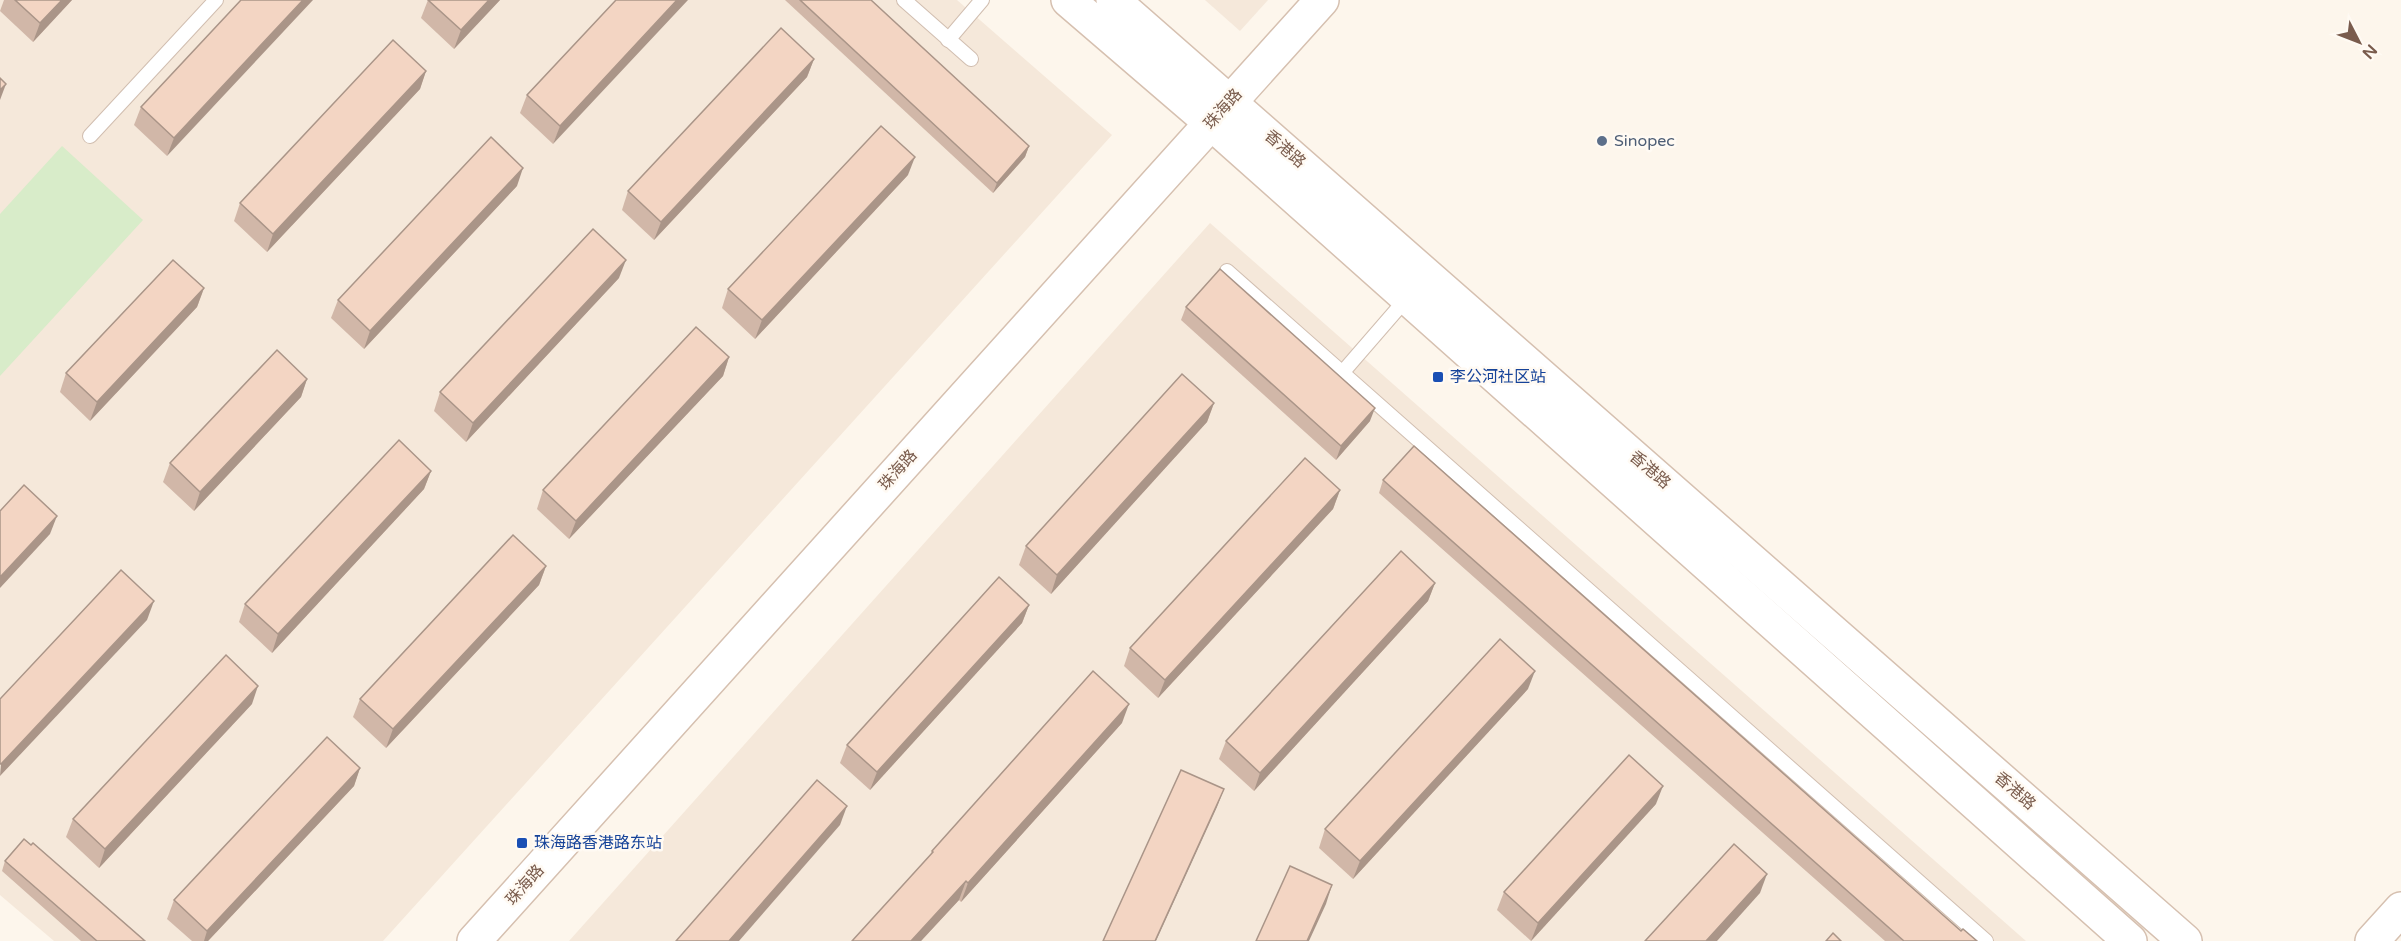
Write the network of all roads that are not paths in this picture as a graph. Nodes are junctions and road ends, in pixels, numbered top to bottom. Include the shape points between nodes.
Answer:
1 (216, 0) edge
2 (904, 0) edge
3 (982, 0) edge
4 (1068, 0) edge
5 (1113, 0) edge
6 (1322, 0) edge
7 (948, 40) junction
8 (970, 59) dead end
9 (1220, 112) junction
10 (90, 136) dead end
11 (1227, 271) dead end
12 (1407, 298) junction
13 (1342, 373) junction
14 (2401, 909) edge
15 (474, 941) edge
16 (1986, 941) edge
17 (2130, 941) edge
18 (2185, 941) edge
19 (2372, 941) edge

1 - 10 lane
2 - 7 lane
3 - 7 lane
4 - 9 main road, 香港路
5 - 9 main road, 香港路
6 - 9 main road, 珠海路
7 - 8 lane
9 - 12 main road, 香港路
9 - 15 main road, 珠海路
9 - 18 main road, 香港路
11 - 13 lane
12 - 13 lane
12 - 17 main road, 香港路
13 - 16 lane
14 - 19 main road

